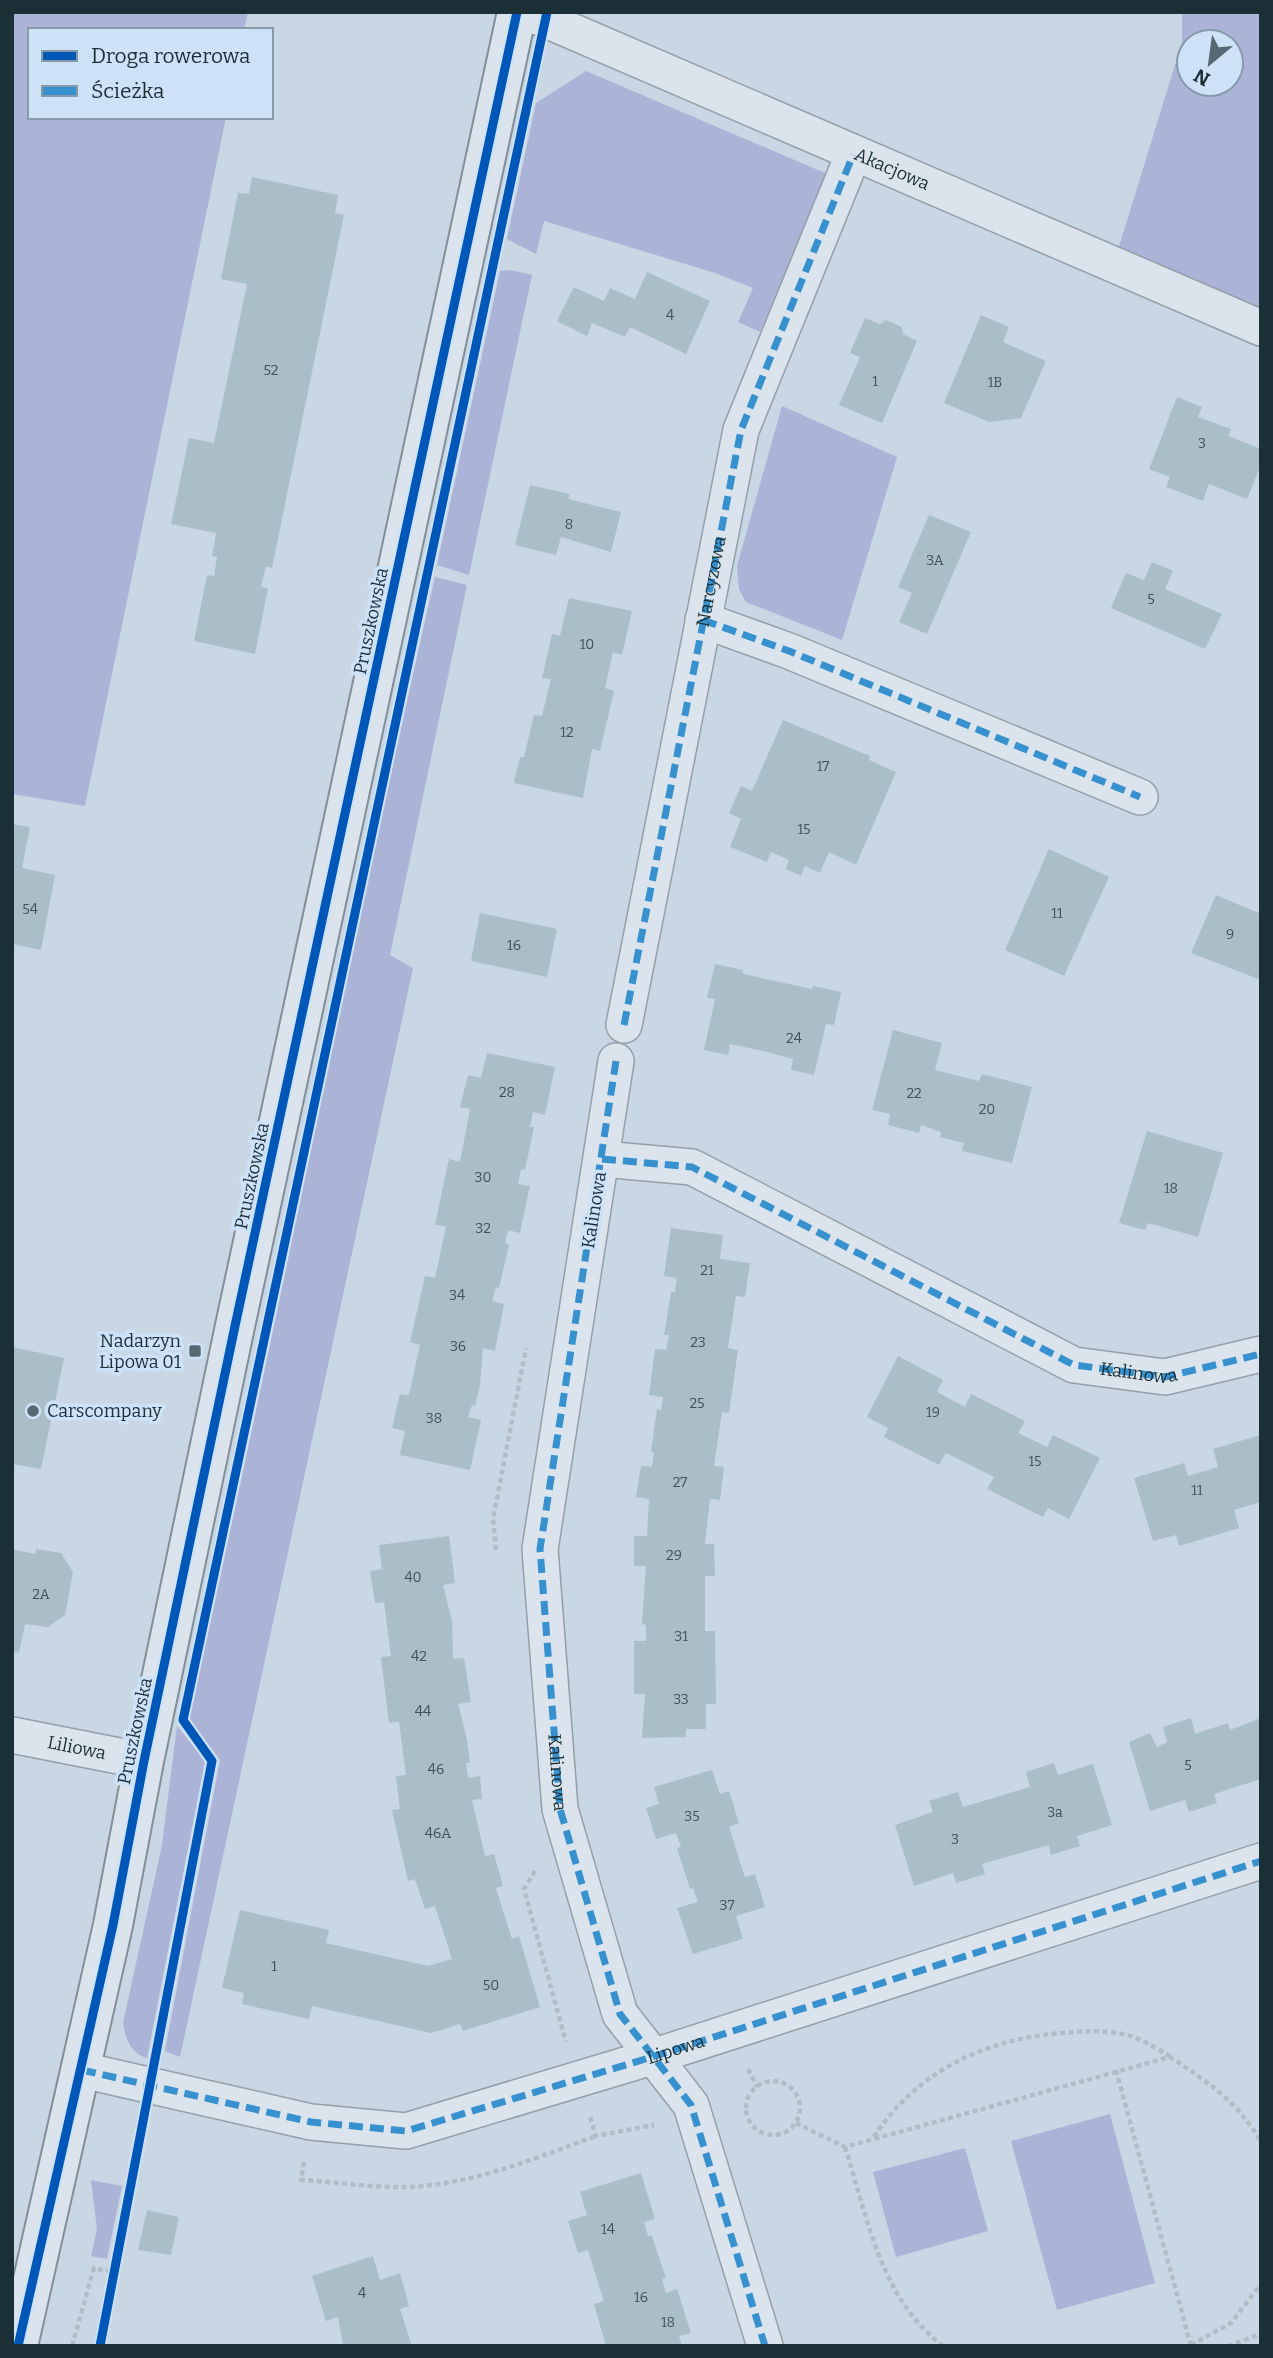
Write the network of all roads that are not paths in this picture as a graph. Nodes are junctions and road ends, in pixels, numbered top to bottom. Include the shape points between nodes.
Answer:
1 (520, 12) edge
2 (853, 155) junction
3 (1261, 328) edge
4 (703, 620) junction
5 (1140, 797) dead end
6 (624, 1025) dead end
7 (617, 1061) dead end
8 (602, 1159) junction
9 (1261, 1354) edge
10 (12, 1735) edge
11 (144, 1761) junction
12 (1261, 1861) edge
13 (652, 2057) junction
14 (82, 2070) junction
15 (18, 2346) edge
16 (765, 2346) edge

1 - 2 street, Akacjowa
1 - 11 street, Pruszkowska
2 - 3 street, Akacjowa
2 - 4 street, Narcyzowa via 741,430
4 - 5 street via 789,651
4 - 6 street, Narcyzowa
7 - 8 street, Kalinowa
8 - 9 street, Kalinowa via 692,1167 1074,1365 1164,1377
8 - 13 street, Kalinowa via 540,1549 560,1810 620,2014
10 - 11 street, Liliowa
11 - 14 street, Pruszkowska
12 - 13 street, Lipowa
13 - 14 street, Lipowa via 406,2131 311,2122
13 - 16 street, Kalinowa via 691,2105
14 - 15 street, Pruszkowska

